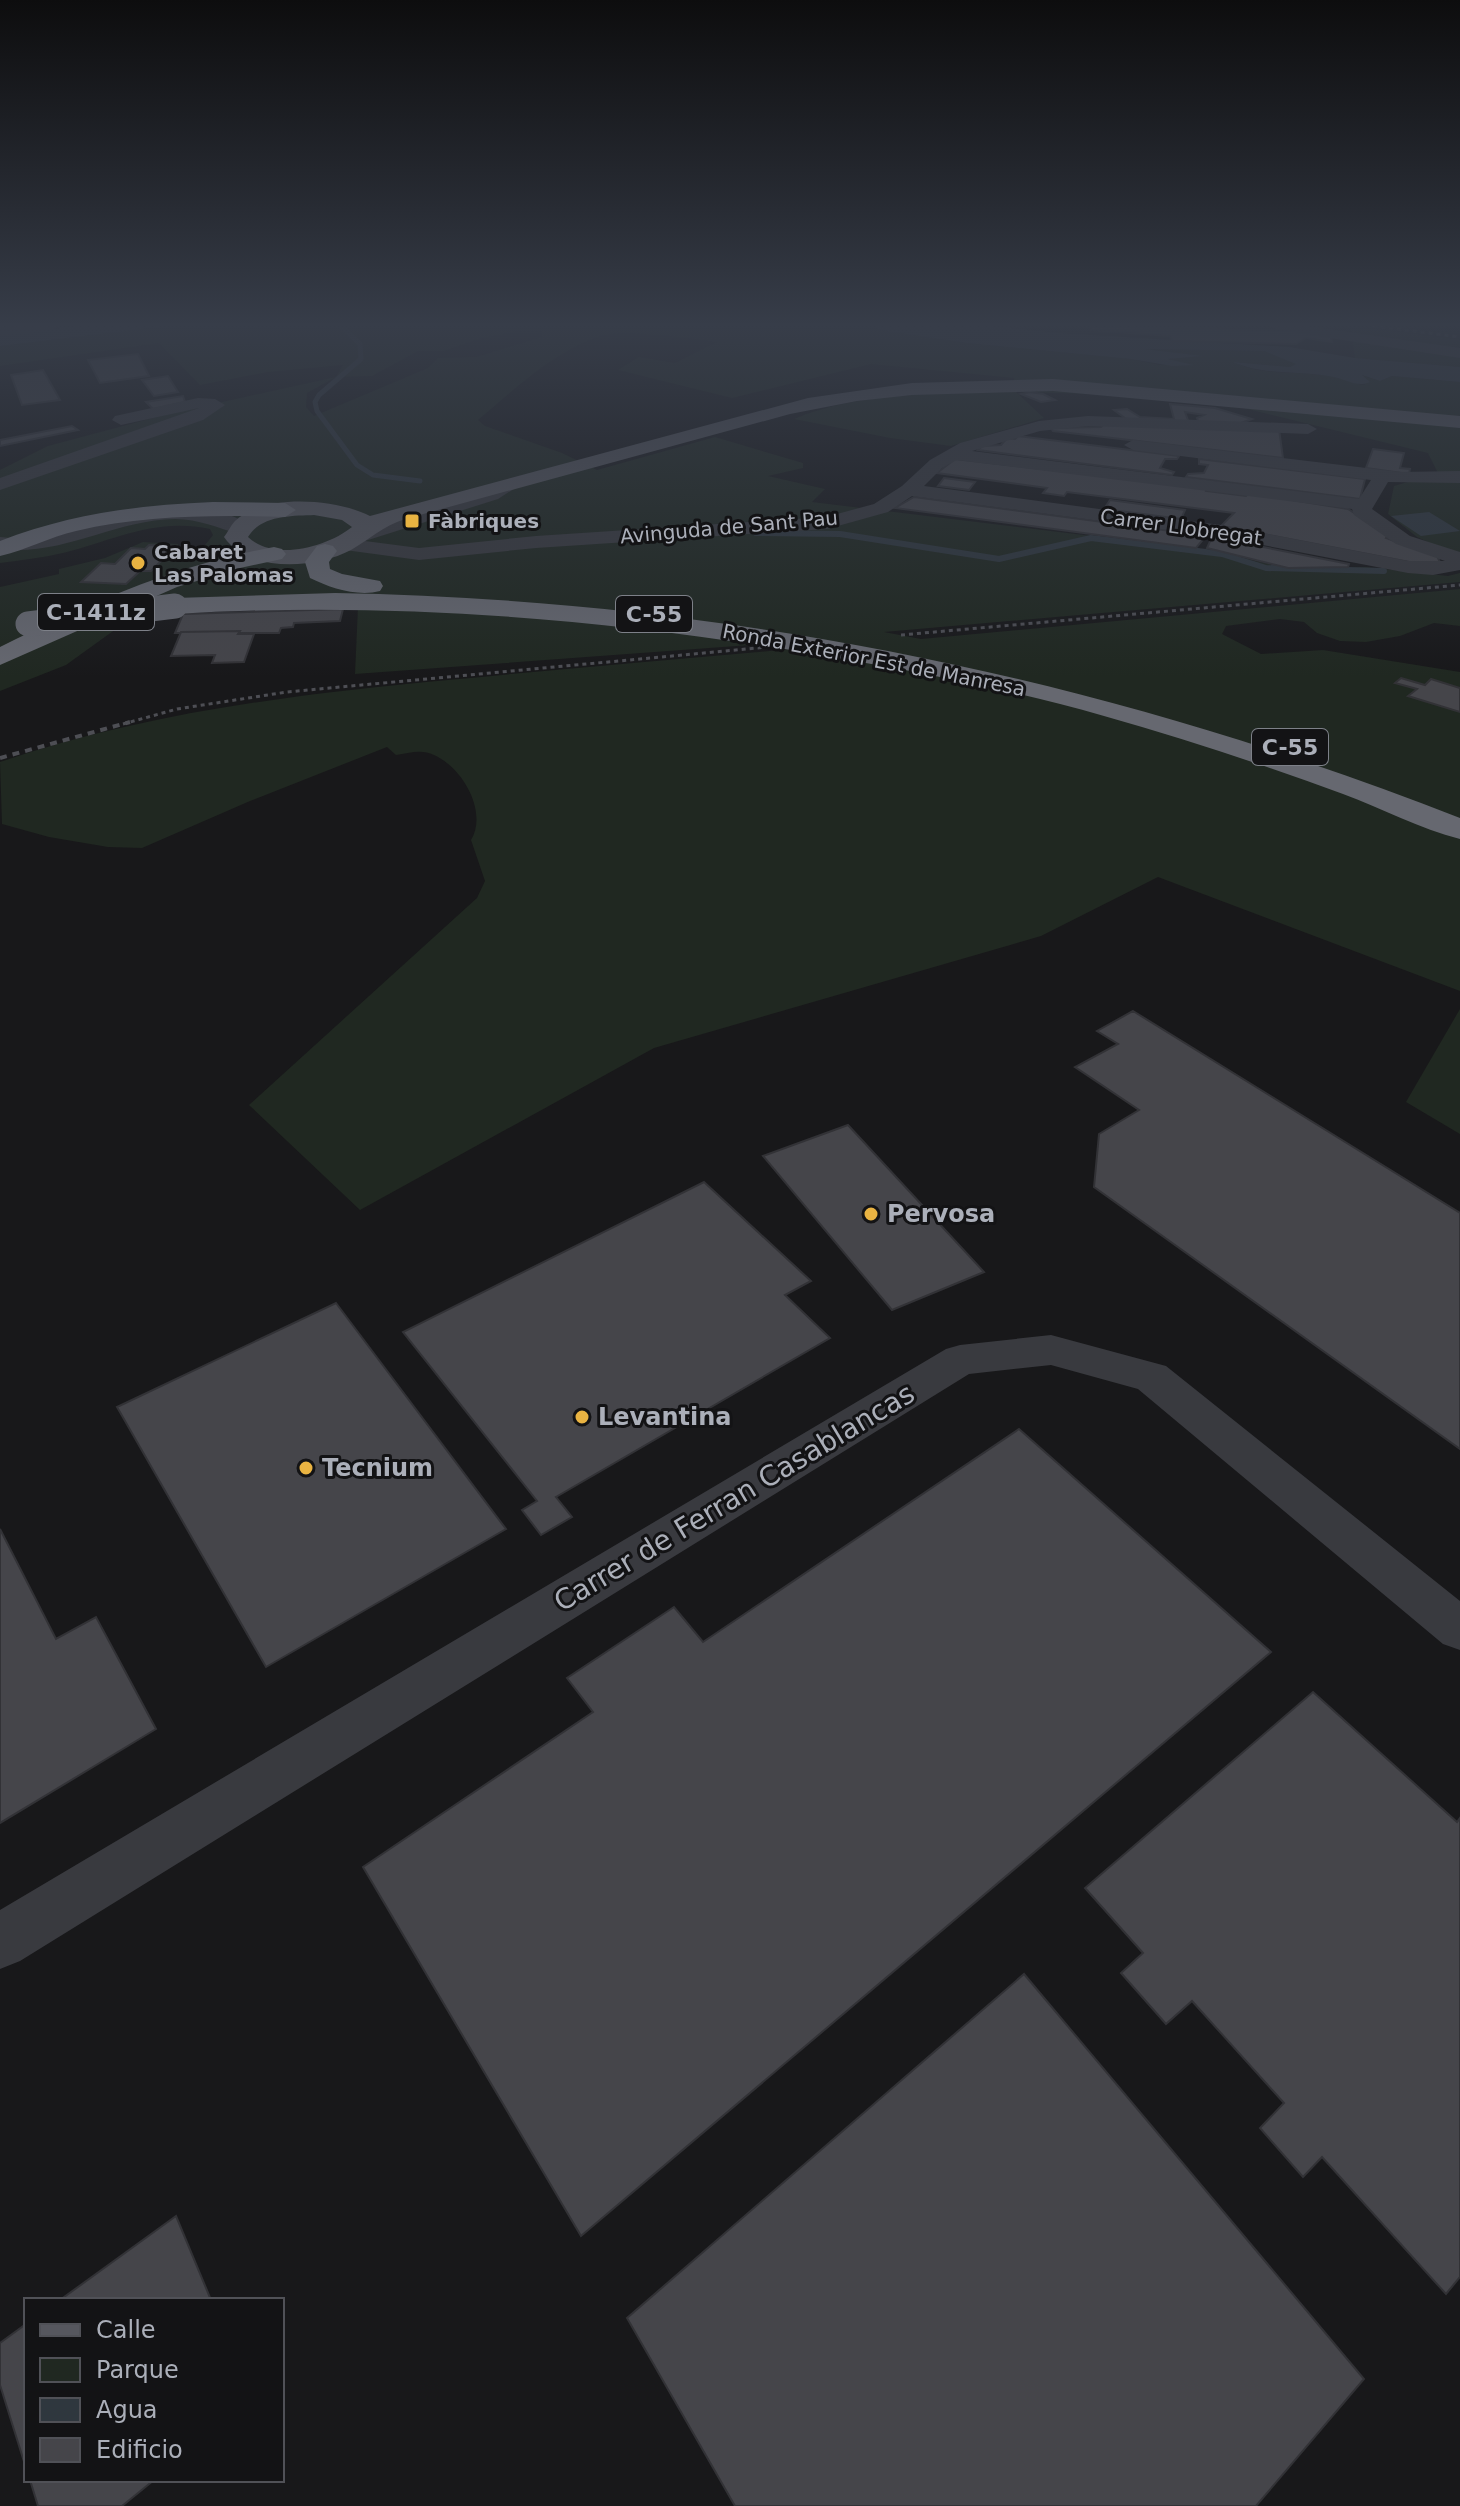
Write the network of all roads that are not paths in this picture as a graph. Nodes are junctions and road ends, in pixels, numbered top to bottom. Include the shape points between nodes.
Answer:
1 (119, 443) edge
2 (669, 443) edge
3 (980, 443) edge
4 (1120, 443) dead end
5 (953, 454) junction
6 (1187, 467) junction
7 (1383, 476) junction
8 (1460, 477) edge
9 (0, 484) edge
10 (511, 485) junction
11 (909, 490) junction
12 (1365, 505) junction
13 (285, 510) junction
14 (338, 510) junction
15 (239, 534) junction
16 (353, 540) junction
17 (2, 543) edge
18 (274, 554) junction
19 (194, 573) junction
20 (181, 602) junction
21 (37, 619) junction
22 (0, 622) edge
23 (0, 629) edge
24 (0, 657) edge
25 (1116, 695) junction
26 (1460, 813) edge
27 (1460, 829) edge
28 (1460, 1629) edge
29 (0, 1941) edge

1 - 9 street
2 - 10 main road
3 - 5 street, Avinguda de Sant Pau
4 - 6 street
5 - 6 street
5 - 11 street, Avinguda de Sant Pau
6 - 7 street
6 - 12 street
7 - 8 street
7 - 12 street
10 - 14 main road via 397,506
10 - 16 main road via 405,512
11 - 12 street, Carrer Llobregat via 1221,531 1408,567 1453,567 1458,558 1403,540 1361,511
11 - 16 street, Avinguda de Sant Pau via 881,508 827,523 419,554 393,553
13 - 14 main road
13 - 15 main road via 261,516
13 - 17 highway via 188,509 96,520
14 - 16 main road via 358,518
15 - 17 street via 215,516 180,514 118,522 49,545
15 - 18 main road via 250,549
15 - 19 highway via 225,553
16 - 18 main road
16 - 25 highway via 317,562 319,573 350,584 591,599 777,622 975,659
18 - 19 highway
19 - 24 highway, C-1411z
20 - 21 highway, Ronda Exterior Est de Manresa / C-55, bridge
20 - 25 highway, Ronda Exterior Est de Manresa / C-55 via 268,595 405,596 645,613 876,645
20 - 27 highway, Ronda Exterior Est de Manresa / C-55 via 474,605 769,638 980,676 1138,717 1310,771
21 - 22 highway, C-55
21 - 23 highway, C-55
25 - 26 highway, Ronda Exterior Est de Manresa / C-55 via 1273,742
28 - 29 street, Carrer de Ferran Casablancas via 1151,1377 1051,1350 960,1360

